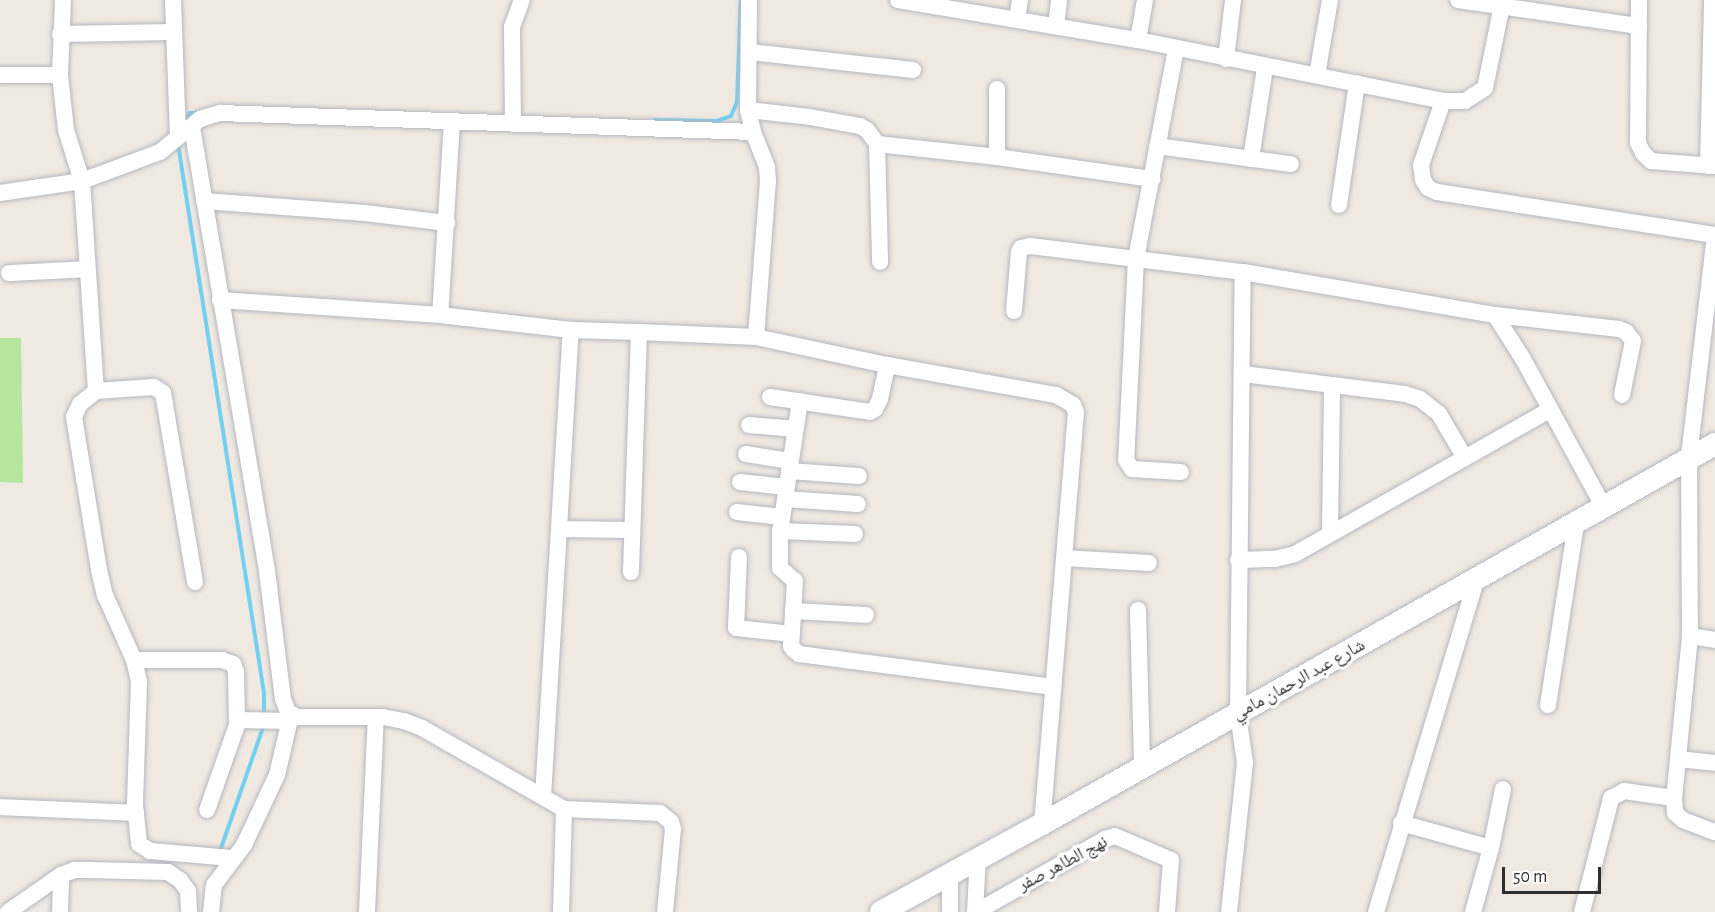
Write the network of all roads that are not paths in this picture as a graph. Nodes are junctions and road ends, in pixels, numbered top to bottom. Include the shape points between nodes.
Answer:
1 (63, 0) edge
2 (173, 0) edge
3 (522, 0) edge
4 (749, 0) edge
5 (898, 0) edge
6 (1020, 0) edge
7 (1059, 0) edge
8 (1145, 0) edge
9 (1233, 0) edge
10 (1330, 0) edge
11 (1458, 0) edge
12 (1639, 0) edge
13 (1712, 0) edge
14 (1503, 4) edge
15 (1017, 19) junction
16 (1056, 26) junction
17 (1639, 26) junction
18 (174, 33) junction
19 (60, 34) junction
20 (1138, 40) junction
21 (1176, 49) junction
22 (750, 52) junction
23 (1226, 59) junction
24 (1265, 67) junction
25 (913, 70) dead end
26 (0, 75) edge
27 (60, 75) junction
28 (1317, 75) junction
29 (1357, 83) junction
30 (997, 89) dead end
31 (1443, 101) junction
32 (748, 110) junction
33 (452, 121) junction
34 (513, 124) junction
35 (185, 132) junction
36 (753, 132) junction
37 (877, 144) junction
38 (1157, 146) junction
39 (997, 157) junction
40 (1251, 159) junction
41 (1291, 164) dead end
42 (1712, 166) edge
43 (1152, 179) junction
44 (82, 181) junction
45 (0, 193) edge
46 (204, 201) junction
47 (1339, 205) dead end
48 (447, 223) junction
49 (1715, 235) edge
50 (1136, 259) junction
51 (880, 262) dead end
52 (87, 270) junction
53 (1243, 272) junction
54 (9, 273) dead end
55 (220, 300) junction
56 (1014, 311) dead end
57 (440, 315) junction
58 (1495, 315) junction
59 (571, 330) junction
60 (639, 332) junction
61 (756, 337) junction
62 (887, 365) junction
63 (1243, 374) junction
64 (1332, 385) junction
65 (96, 391) junction
66 (1622, 395) dead end
67 (771, 397) dead end
68 (800, 400) junction
69 (1550, 410) junction
70 (749, 424) dead end
71 (795, 429) junction
72 (1715, 444) edge
73 (746, 454) dead end
74 (1465, 458) junction
75 (1689, 458) junction
76 (1181, 472) dead end
77 (859, 476) dead end
78 (788, 479) junction
79 (740, 482) dead end
80 (858, 504) dead end
81 (1603, 506) junction
82 (737, 512) dead end
83 (781, 524) junction
84 (1576, 524) junction
85 (559, 529) junction
86 (632, 530) junction
87 (1330, 533) junction
88 (855, 534) dead end
89 (740, 557) dead end
90 (1065, 558) junction
91 (1238, 560) junction
92 (1149, 562) dead end
93 (631, 572) dead end
94 (1476, 580) junction
95 (195, 582) dead end
96 (1138, 609) dead end
97 (793, 611) junction
98 (866, 615) dead end
99 (792, 634) junction
100 (1690, 636) junction
101 (1715, 640) edge
102 (134, 660) junction
103 (1053, 687) junction
104 (1548, 705) dead end
105 (1238, 714) junction
106 (376, 717) junction
107 (290, 718) junction
108 (237, 720) junction
109 (1678, 759) junction
110 (1715, 763) edge
111 (1142, 768) junction
112 (1503, 789) dead end
113 (543, 797) junction
114 (1674, 798) junction
115 (0, 807) edge
116 (564, 809) junction
117 (207, 810) dead end
118 (136, 813) junction
119 (1401, 823) junction
120 (1042, 824) junction
121 (1715, 832) edge
122 (1491, 848) junction
123 (978, 857) junction
124 (232, 858) junction
125 (950, 873) junction
126 (61, 875) junction
127 (8, 912) edge
128 (60, 912) edge
129 (189, 912) edge
130 (212, 912) edge
131 (367, 912) edge
132 (561, 912) edge
133 (665, 912) edge
134 (881, 912) edge
135 (950, 912) edge
136 (975, 912) edge
137 (1167, 912) edge
138 (1229, 912) edge
139 (1376, 912) edge
140 (1473, 912) edge
141 (1582, 912) edge

1 - 19 street
2 - 18 street
3 - 34 street via 512,27
4 - 22 street
5 - 15 street
6 - 15 street
7 - 16 street
8 - 20 street
9 - 23 street
10 - 28 street
11 - 14 street
12 - 17 street
13 - 42 street
14 - 17 street
14 - 31 street via 1485,88 1465,102
15 - 16 street
16 - 20 street
17 - 42 street via 1638,143 1643,153 1652,161
18 - 19 street
18 - 35 street
19 - 27 street
20 - 21 street
21 - 23 street
21 - 38 street
22 - 25 street
22 - 32 street
23 - 24 street
24 - 28 street
24 - 40 street
26 - 27 street
27 - 44 street via 66,130
28 - 29 street
29 - 31 street
29 - 47 street
30 - 39 street
31 - 49 street via 1421,165 1428,188
32 - 36 street
32 - 37 street via 860,126
33 - 34 street
33 - 35 street via 220,113 208,115
33 - 48 street
34 - 36 street
35 - 44 street via 160,152
35 - 46 street
36 - 61 street via 764,155 768,181
37 - 39 street
37 - 51 street
38 - 40 street
38 - 43 street
39 - 43 street
40 - 41 street
43 - 50 street
44 - 45 street
44 - 52 street
46 - 48 street
46 - 55 street
48 - 57 street
49 - 75 street
50 - 53 street
50 - 56 street via 1021,248
50 - 76 street via 1126,460 1132,469
52 - 54 street
52 - 65 street
53 - 58 street
53 - 63 street
55 - 57 street
55 - 107 street via 267,571 283,699
57 - 59 street
58 - 66 street via 1626,332 1633,341
58 - 69 street
59 - 60 street
59 - 85 street
60 - 61 street
60 - 86 street
61 - 62 street
62 - 68 street via 875,410
62 - 90 street via 1056,395 1073,405 1076,412
63 - 64 street
63 - 91 street
64 - 74 street via 1420,399 1439,414
64 - 87 street
65 - 95 street via 154,387 163,393
65 - 102 street via 80,404 74,417 105,595
67 - 68 street
68 - 71 street
69 - 74 street
69 - 81 street
70 - 71 street
71 - 78 street
72 - 75 street, شارع عبد الرحمان مامي
73 - 78 street
74 - 87 street
75 - 81 street, شارع عبد الرحمان مامي
75 - 100 street
77 - 78 street
78 - 79 street
78 - 80 street
78 - 83 street
81 - 84 street, شارع عبد الرحمان مامي
82 - 83 street
83 - 88 street
83 - 97 street via 780,568 795,581
84 - 94 street, شارع عبد الرحمان مامي
84 - 104 street
85 - 86 street
85 - 113 street
86 - 93 street
87 - 91 street via 1286,558
89 - 99 street via 736,628
90 - 92 street
90 - 103 street
91 - 105 street
94 - 105 street, شارع عبد الرحمان مامي
94 - 119 street
96 - 111 street
97 - 98 street
97 - 99 street
99 - 103 street via 791,646 799,654
100 - 101 street
100 - 109 street
102 - 108 street via 228,661 236,672
102 - 118 street via 139,682
103 - 120 street
105 - 111 street, شارع عبد الرحمان مامي
105 - 138 street via 1245,764
106 - 107 street
106 - 113 street via 422,728
106 - 131 street
107 - 108 street
107 - 124 street via 277,775 244,845
108 - 117 street via 234,739
109 - 110 street
109 - 114 street
111 - 120 street, شارع عبد الرحمان مامي
112 - 122 street
113 - 116 street
114 - 121 street via 1675,813 1683,820
114 - 141 street via 1624,791 1611,798
115 - 118 street
116 - 132 street
116 - 133 street via 660,813 671,822
118 - 124 street via 139,844 150,851
119 - 122 street
119 - 139 street
120 - 123 street, شارع عبد الرحمان مامي
122 - 140 street
123 - 125 street, شارع عبد الرحمان مامي
123 - 136 street
124 - 130 street via 214,885
125 - 134 street, شارع عبد الرحمان مامي
125 - 135 street
126 - 127 street
126 - 128 street
126 - 129 street via 82,870 168,872 188,891
136 - 137 street, نهج الطاهر صفر via 1105,839 1120,837 1171,860

